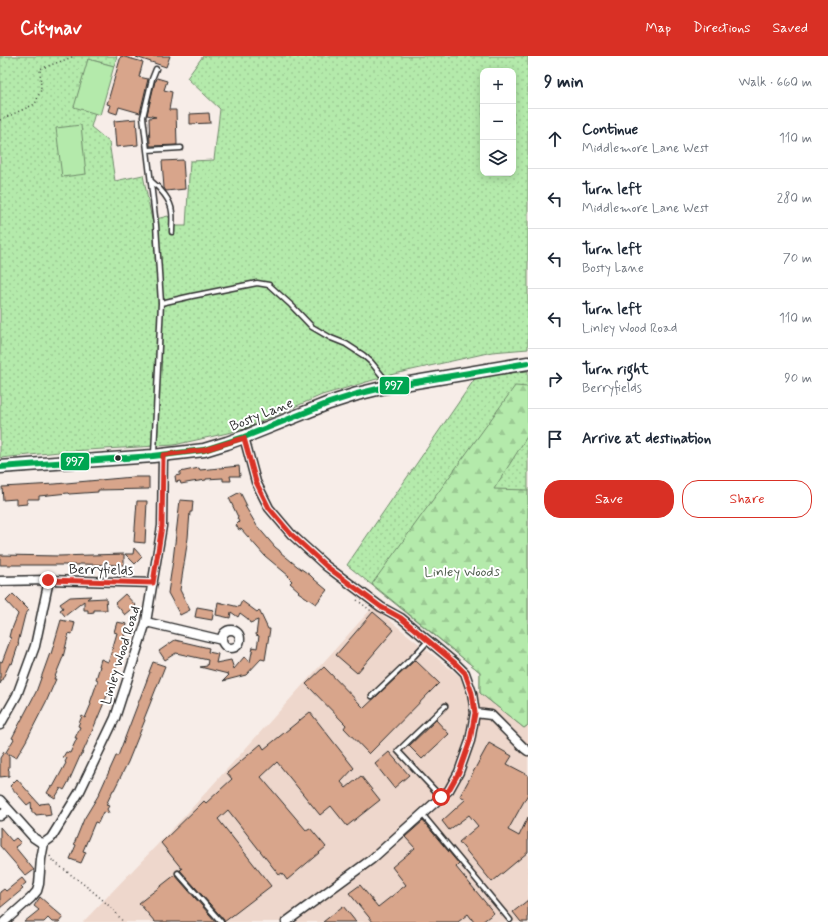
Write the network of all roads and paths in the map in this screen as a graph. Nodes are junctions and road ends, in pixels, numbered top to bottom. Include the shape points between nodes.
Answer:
1 (75, 56) edge
2 (156, 69) dead end
3 (0, 120) edge
4 (181, 148) dead end
5 (147, 150) junction
6 (151, 181) junction
7 (172, 232) dead end
8 (161, 304) junction
9 (528, 363) edge
10 (386, 387) junction
11 (244, 438) junction
12 (158, 456) junction
13 (0, 467) edge
14 (48, 580) junction
15 (0, 581) edge
16 (153, 583) junction
17 (146, 622) junction
18 (222, 640) dead end
19 (428, 640) junction
20 (372, 696) dead end
21 (445, 706) dead end
22 (475, 713) junction
23 (0, 725) edge
24 (528, 751) edge
25 (441, 797) junction
26 (0, 800) edge
27 (8, 810) junction
28 (422, 814) junction
29 (0, 816) edge
30 (44, 843) junction
31 (178, 873) dead end
32 (510, 920) dead end
33 (4, 922) edge
34 (123, 922) edge
35 (221, 922) edge
36 (286, 922) edge

1 - 3 path via 40,68 41,90 36,104
2 - 5 lane via 143,117
4 - 5 lane
5 - 6 lane
6 - 7 lane via 171,207
6 - 8 lane
8 - 10 lane via 257,283 269,285 312,327 346,344 371,362 384,378
8 - 12 lane
9 - 10 main road, Bosty Lane
10 - 11 main road, Bosty Lane via 330,403
11 - 12 main road, Bosty Lane via 204,450
11 - 19 street via 256,482 269,508 291,534 326,566
12 - 13 main road, Bosty Lane
12 - 16 street, Linley Wood Road via 162,526
14 - 15 street, Berryfields
14 - 16 street, Berryfields
14 - 23 street via 35,646 17,695
16 - 17 street, Linley Wood Road
17 - 18 street
17 - 30 street, Linley Wood Road via 115,718 80,790 51,838
19 - 20 lane
19 - 22 street via 465,673
21 - 25 lane via 398,751
22 - 24 street via 491,715
22 - 25 street via 470,741 459,772 449,790
25 - 28 street
26 - 27 street
27 - 29 street
27 - 30 street via 34,838
28 - 32 lane
28 - 36 street via 372,859
30 - 33 street via 37,891
30 - 34 path via 52,860 93,893
31 - 35 lane

